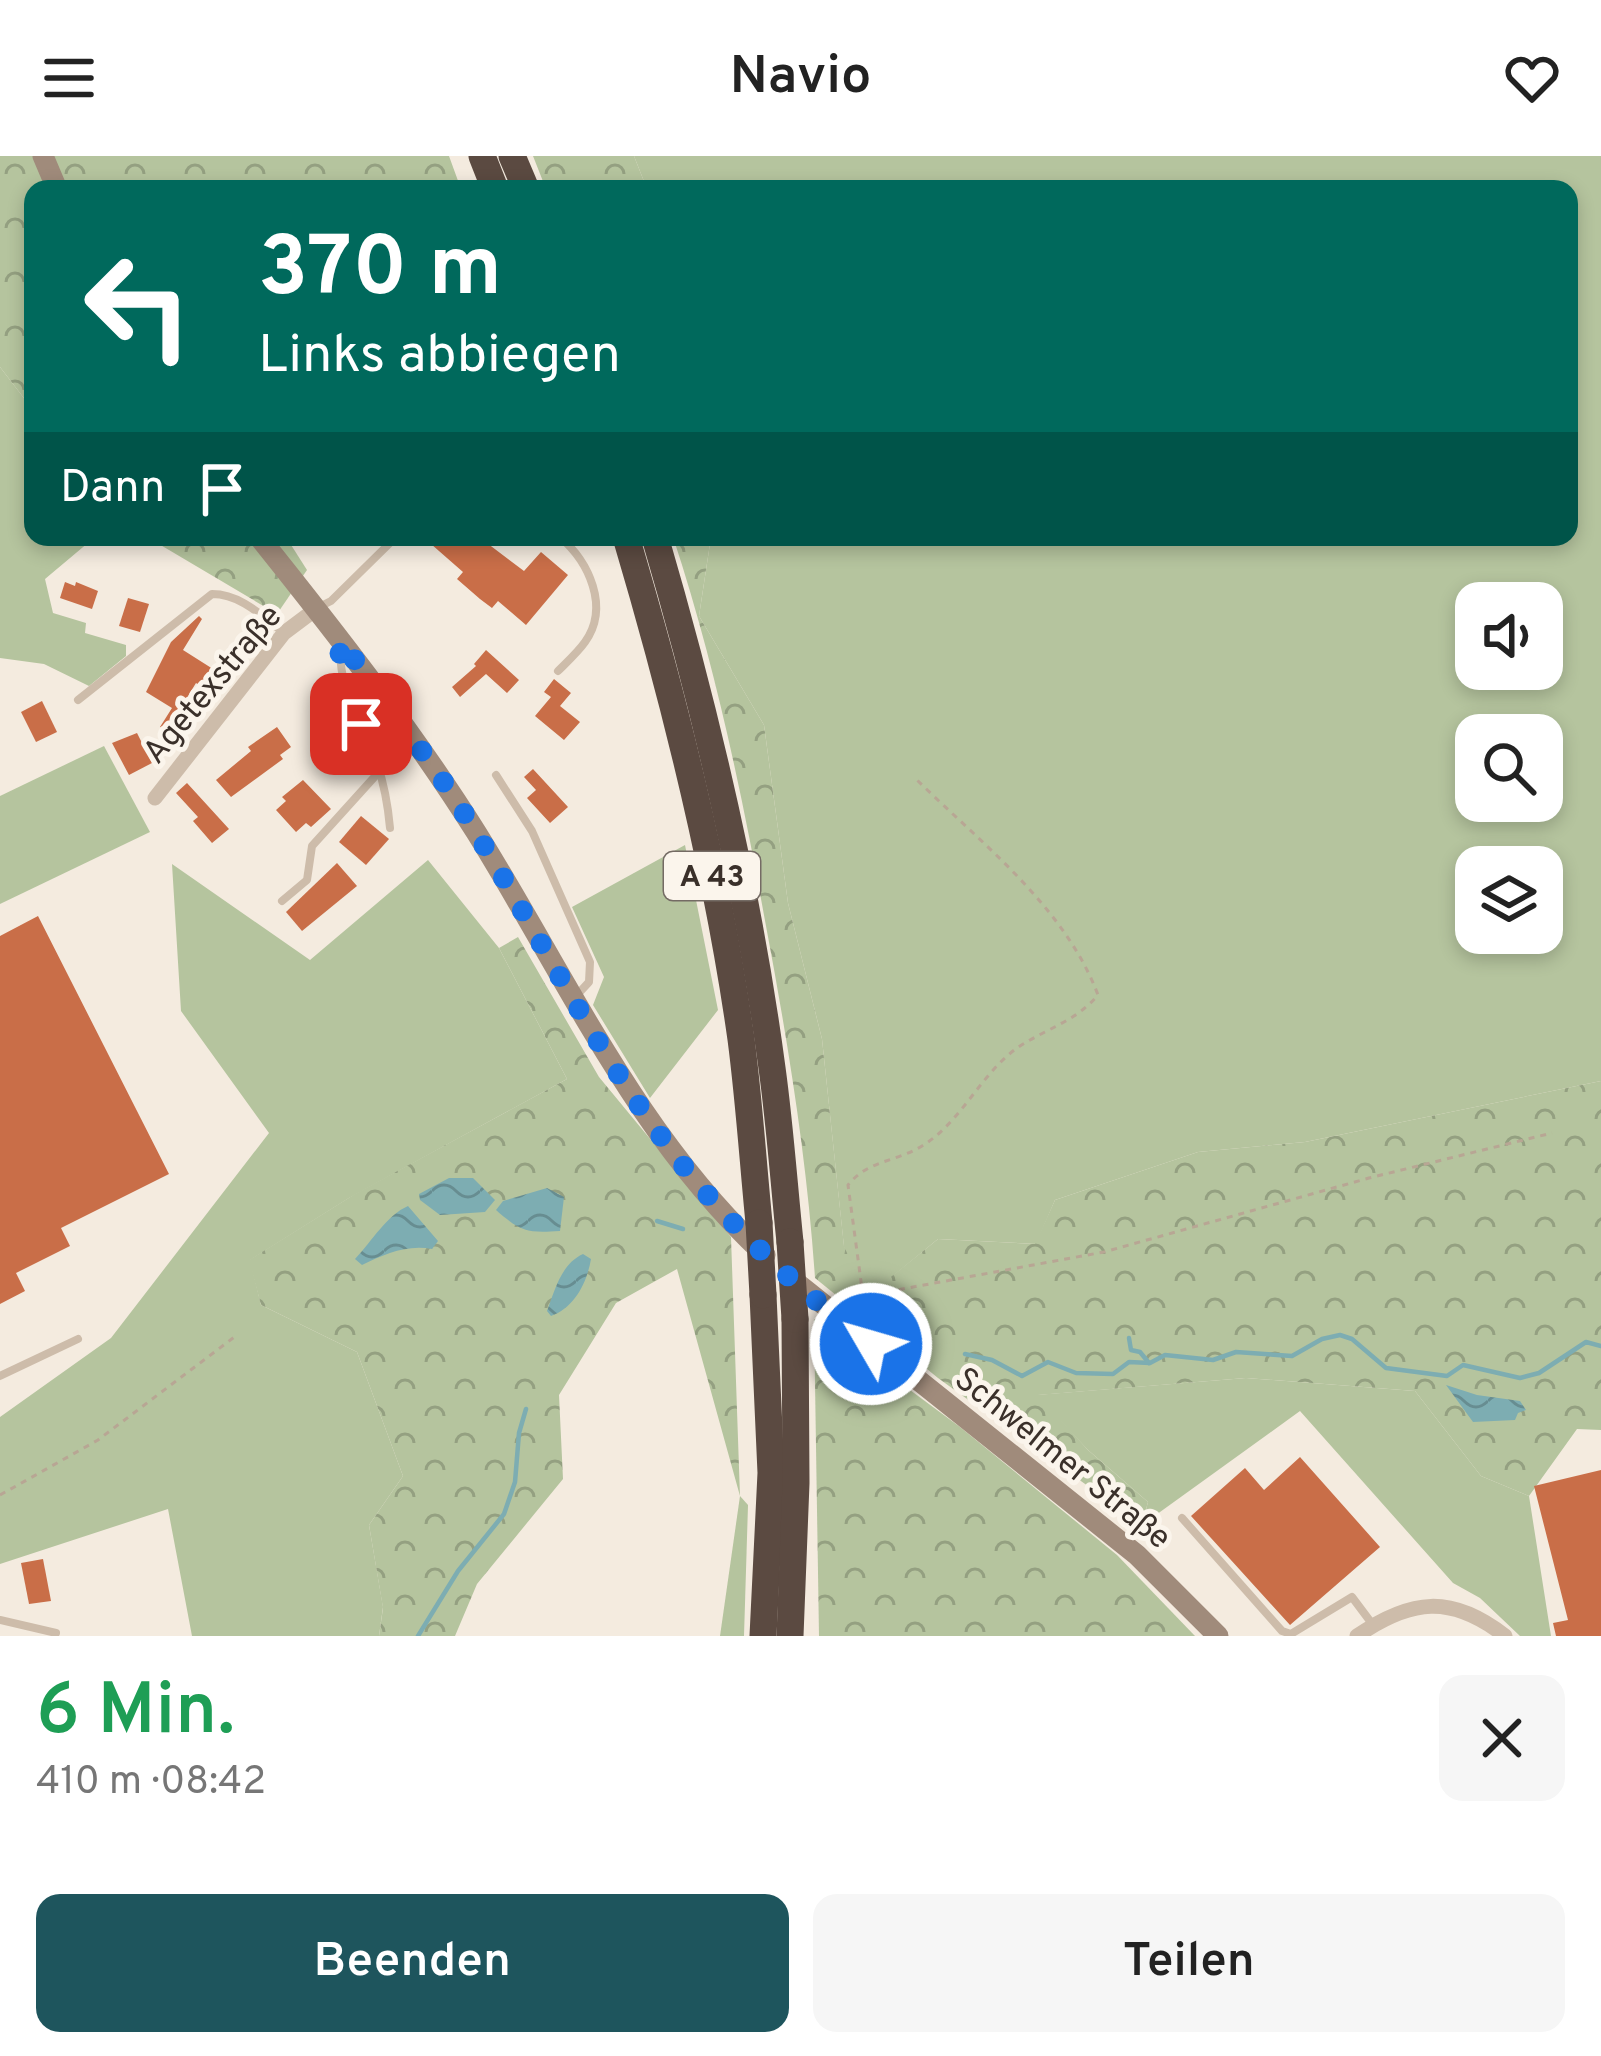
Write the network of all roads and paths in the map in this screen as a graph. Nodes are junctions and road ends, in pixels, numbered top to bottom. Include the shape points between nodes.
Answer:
1 (266, 546) edge
2 (387, 546) edge
3 (568, 546) edge
4 (629, 546) edge
5 (657, 546) edge
6 (316, 609) junction
7 (284, 633) junction
8 (340, 640) junction
9 (558, 671) dead end
10 (78, 700) dead end
11 (380, 771) junction
12 (496, 775) dead end
13 (916, 778) dead end
14 (155, 798) dead end
15 (390, 827) dead end
16 (282, 901) dead end
17 (573, 1001) junction
18 (1552, 1133) dead end
19 (863, 1300) junction
20 (840, 1321) junction
21 (237, 1334) dead end
22 (77, 1339) dead end
23 (0, 1376) edge
24 (0, 1495) edge
25 (1182, 1518) dead end
26 (0, 1620) edge
27 (1373, 1625) junction
28 (56, 1633) dead end
29 (763, 1636) edge
30 (790, 1636) edge
31 (1218, 1636) edge
32 (1357, 1636) edge
33 (1504, 1636) edge

1 - 6 main road, Schwelmer Straße
2 - 6 lane
3 - 9 lane via 596,593 596,619
4 - 29 highway, A 43, bridge via 663,660 741,1042 771,1473
5 - 30 highway, A 43, bridge via 722,789 772,1068 795,1319
6 - 7 street, Agetexstraße
6 - 8 main road, Schwelmer Straße
7 - 10 lane via 245,603 212,594
7 - 14 street, Agetexstraße
8 - 11 lane via 340,682
8 - 17 main road, Schwelmer Straße via 436,768
11 - 15 lane
11 - 16 lane via 312,846 307,880
12 - 17 lane via 532,831 590,962 589,982
13 - 19 path via 1045,907 1098,995 1000,1062 922,1146 860,1170 848,1185
17 - 20 main road, Schwelmer Straße via 700,1187
18 - 19 path via 1104,1252
19 - 20 path
20 - 31 main road, Schwelmer Straße via 1137,1555
21 - 24 path via 98,1440
22 - 23 lane
25 - 27 lane via 1282,1630 1291,1634 1352,1597
26 - 28 lane
27 - 32 street
27 - 33 street via 1402,1610 1442,1605

